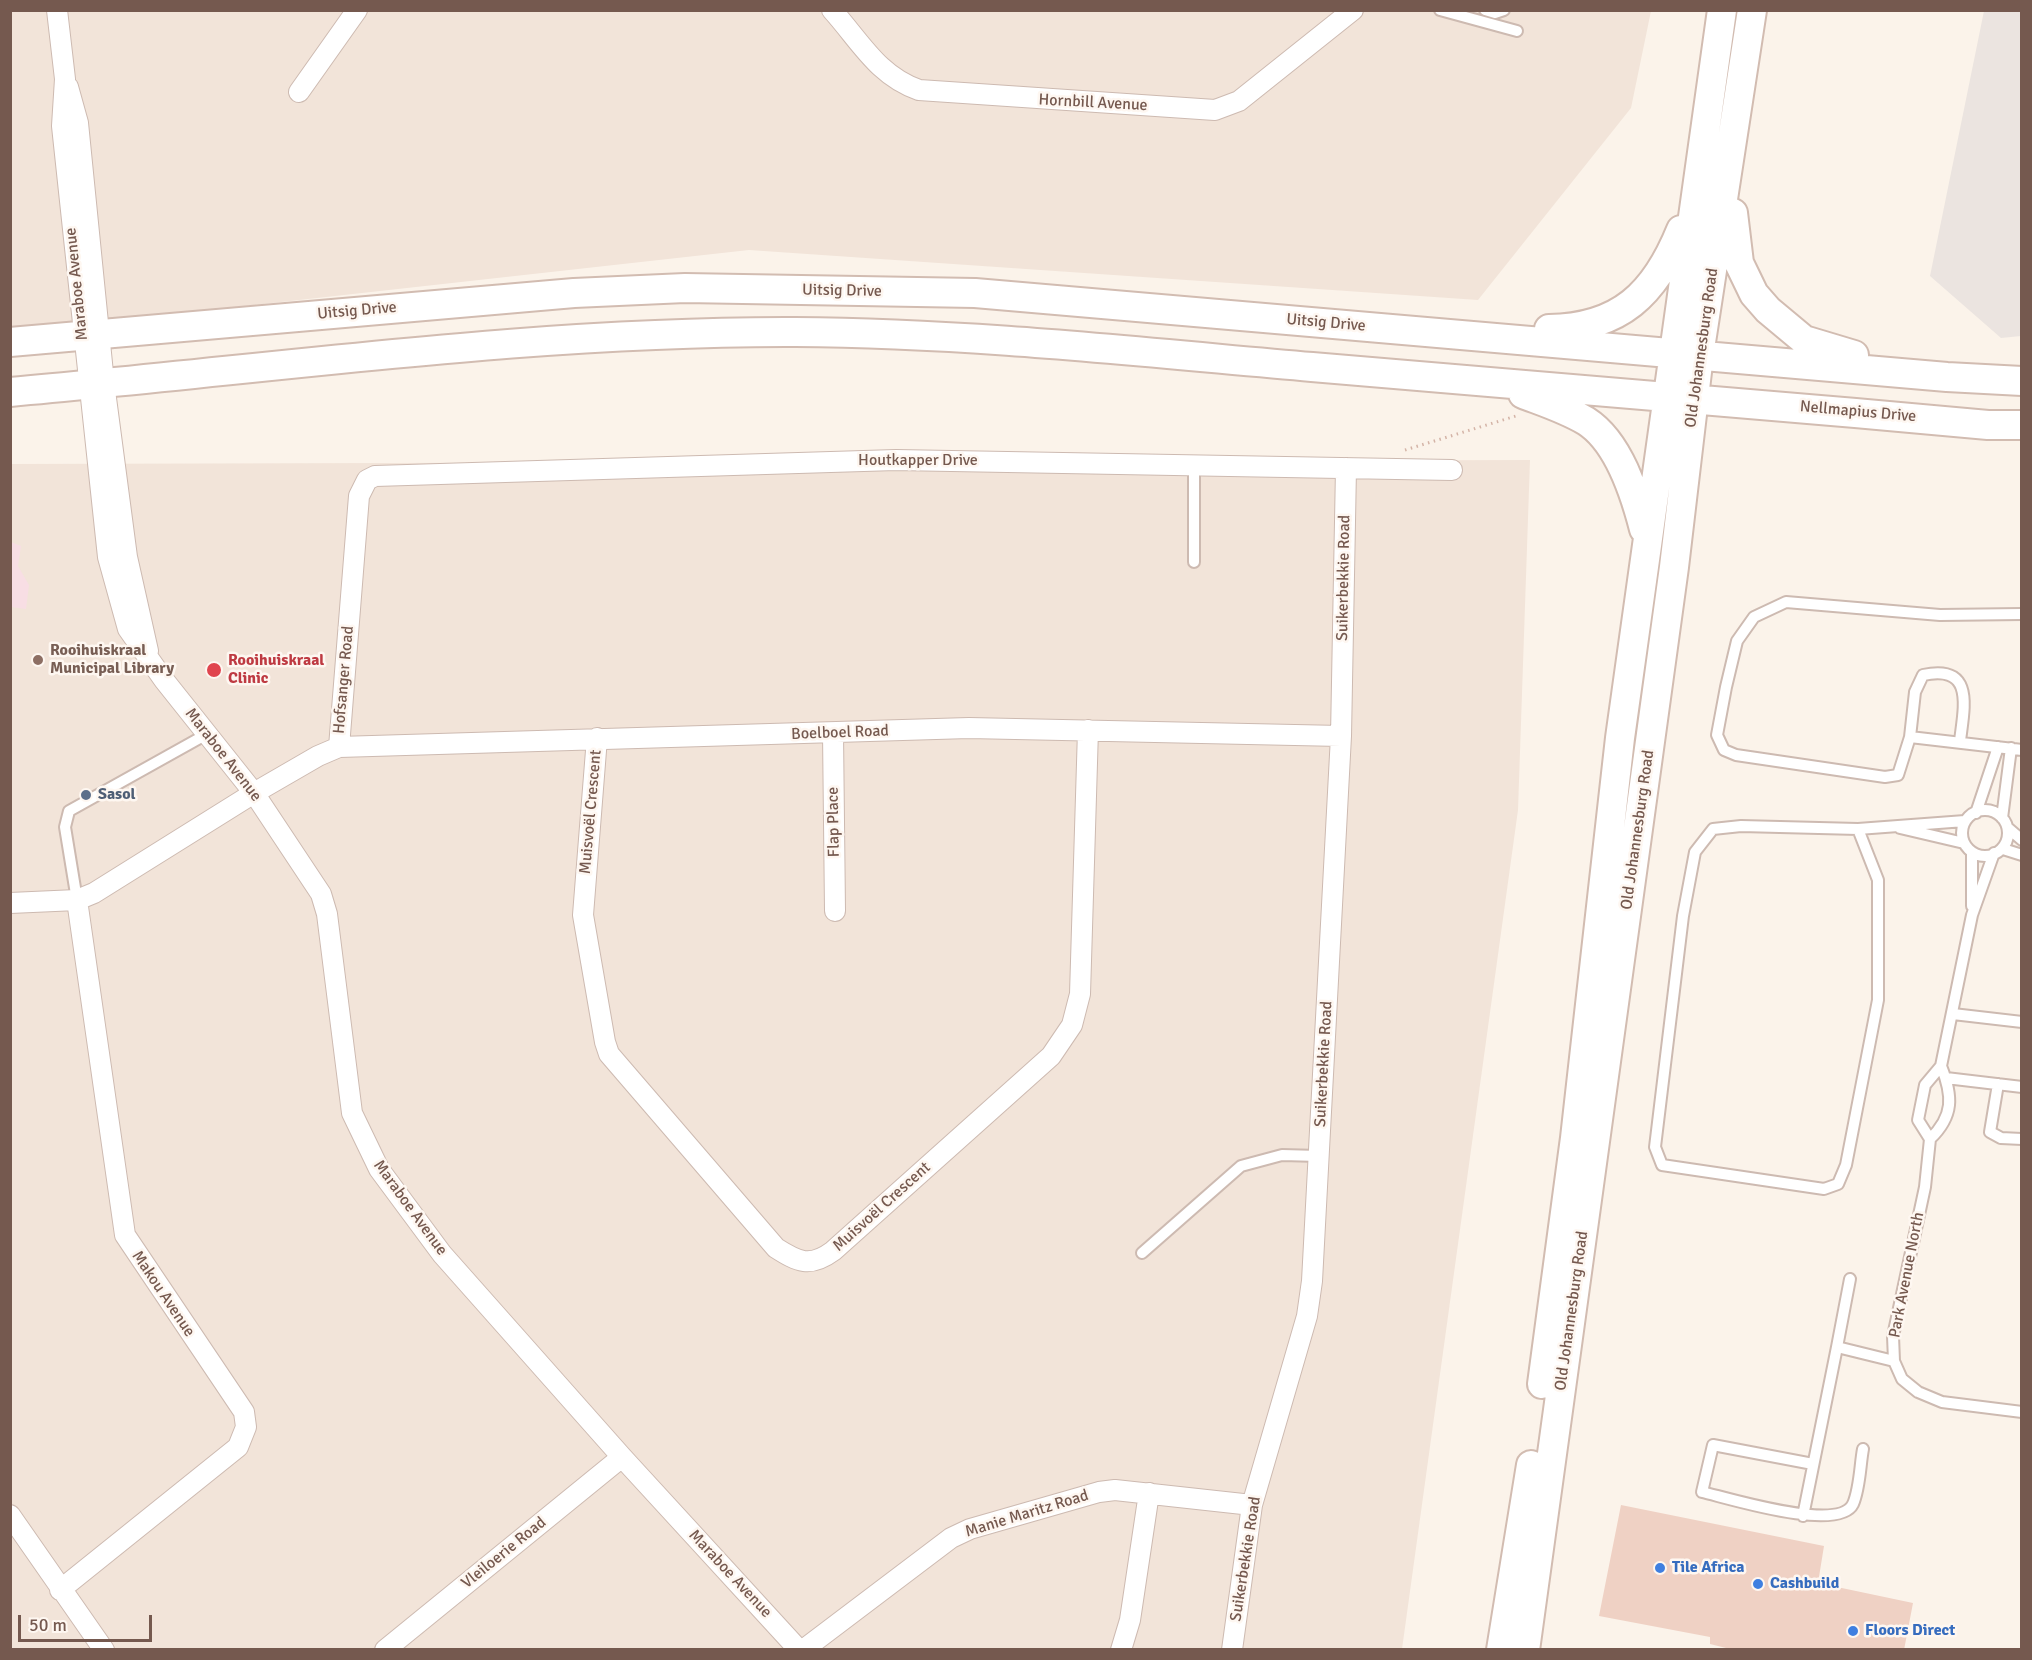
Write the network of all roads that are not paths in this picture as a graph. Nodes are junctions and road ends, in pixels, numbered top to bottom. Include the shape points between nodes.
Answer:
1 (57, 10) edge
2 (357, 10) edge
3 (832, 10) edge
4 (1353, 10) edge
5 (1440, 10) edge
6 (1485, 10) edge
7 (1504, 10) edge
8 (1722, 10) edge
9 (1752, 10) edge
10 (1517, 31) dead end
11 (299, 92) dead end
12 (1729, 163) junction
13 (1700, 167) junction
14 (1427, 332) junction
15 (91, 334) junction
16 (10, 342) edge
17 (1686, 353) junction
18 (1947, 377) junction
19 (1482, 381) junction
20 (2022, 381) edge
21 (96, 384) junction
22 (10, 392) edge
23 (1681, 396) junction
24 (2022, 425) edge
25 (1194, 465) junction
26 (1346, 468) junction
27 (1452, 470) dead end
28 (384, 474) joint
29 (1647, 543) junction
30 (1194, 562) dead end
31 (2022, 614) edge
32 (1088, 730) junction
33 (207, 734) junction
34 (833, 734) junction
35 (1341, 736) junction
36 (1910, 737) junction
37 (597, 738) junction
38 (1960, 741) junction
39 (339, 747) junction
40 (1998, 747) junction
41 (2016, 749) edge
42 (254, 793) junction
43 (1976, 813) junction
44 (2002, 818) junction
45 (1965, 821) junction
46 (1888, 825) junction
47 (2008, 828) junction
48 (1858, 829) junction
49 (2022, 840) edge
50 (1964, 843) junction
51 (1998, 851) junction
52 (1972, 852) junction
53 (2022, 855) edge
54 (77, 900) junction
55 (10, 903) edge
56 (835, 911) dead end
57 (1972, 915) junction
58 (1953, 1014) junction
59 (2022, 1022) edge
60 (1941, 1066) junction
61 (1946, 1078) junction
62 (1998, 1084) junction
63 (2022, 1087) edge
64 (1930, 1139) junction
65 (2022, 1139) edge
66 (1319, 1156) junction
67 (1142, 1253) dead end
68 (1850, 1279) dead end
69 (1837, 1347) junction
70 (1894, 1361) junction
71 (2022, 1412) edge
72 (1863, 1449) dead end
73 (622, 1457) junction
74 (1813, 1464) junction
75 (1149, 1493) junction
76 (1252, 1505) junction
77 (10, 1515) edge
78 (1803, 1516) junction
79 (60, 1590) junction
80 (104, 1650) edge
81 (385, 1650) edge
82 (801, 1650) edge
83 (1121, 1650) edge
84 (1232, 1650) edge
85 (1501, 1650) edge
86 (1525, 1650) edge

1 - 15 street, Maraboe Avenue via 65,79 62,126
2 - 11 street
3 - 4 street, Hornbill Avenue via 876,65 906,86 919,90 1215,110 1239,101
5 - 10 lane
6 - 7 lane
8 - 13 main road, Old Johannesburg Road
9 - 12 main road, Old Johannesburg Road
12 - 17 main road, Old Johannesburg Road
12 - 18 main road via 1736,250 1747,282 1789,331 1820,347
13 - 14 main road via 1668,260 1647,292 1623,312 1567,329
13 - 17 main road, Old Johannesburg Road
14 - 15 main road, Uitsig Drive via 975,293 685,288 574,293
14 - 17 main road, Uitsig Drive
15 - 16 main road, Uitsig Drive
15 - 21 street, Maraboe Avenue
17 - 18 main road
17 - 23 main road, Old Johannesburg Road
18 - 20 main road
19 - 21 main road via 972,338 798,332 508,343
19 - 23 main road
19 - 29 main road via 1553,404 1588,422 1612,450 1631,484
21 - 22 main road
21 - 33 street, Maraboe Avenue via 150,660
23 - 24 main road, Nellmapius Drive
23 - 29 main road, Old Johannesburg Road
23 - 86 main road, Old Johannesburg Road via 1674,567
25 - 26 street, Houtkapper Drive
25 - 28 street, Houtkapper Drive via 896,460
25 - 30 lane
26 - 27 street, Houtkapper Drive
26 - 35 street, Suikerbekkie Road
28 - 39 street, Hofsanger Road via 367,480 359,496
29 - 85 main road, Old Johannesburg Road via 1620,738 1573,1150 1528,1489
31 - 36 lane via 1940,615 1786,602 1754,617 1737,641 1717,735 1724,750 1885,777 1898,775
32 - 34 street, Boelboel Road via 969,728
32 - 35 street, Boelboel Road
32 - 37 street, Muisvoël Crescent via 1080,994 1072,1024 1051,1056 833,1251 815,1262 796,1261 776,1248 609,1053 583,915
33 - 42 street, Maraboe Avenue
33 - 54 lane via 69,811 65,827
34 - 37 street, Boelboel Road
34 - 56 street, Flap Place
35 - 66 street, Suikerbekkie Road
36 - 38 lane
36 - 38 lane via 1915,692 1923,675 1935,672 1955,677 1964,693
37 - 39 street, Boelboel Road
38 - 40 lane
39 - 42 street, Hofsanger Road
40 - 41 lane
40 - 43 lane
41 - 44 lane
42 - 54 street, Hofsanger Road
42 - 73 street, Maraboe Avenue via 325,904 352,1113 379,1169 442,1254
43 - 44 lane via 1986,811
43 - 45 lane
44 - 47 lane
45 - 46 lane
45 - 50 lane
46 - 48 lane
46 - 50 lane
47 - 49 lane
47 - 51 lane via 2009,836
48 - 48 lane via 1878,880 1878,1000 1846,1165 1838,1184 1824,1189 1662,1165 1655,1147 1683,916 1695,852 1713,829
50 - 52 lane
51 - 52 lane via 1983,856
51 - 53 lane
51 - 57 lane
52 - 57 lane
54 - 55 street, Hofsanger Road
54 - 79 street, Makou Avenue via 125,1235 244,1412 246,1427 238,1447
57 - 58 lane
58 - 59 lane
58 - 60 lane
60 - 61 lane
60 - 64 lane via 1925,1084 1918,1120
61 - 62 lane
61 - 64 lane via 1950,1089 1945,1125
62 - 63 lane
62 - 65 lane via 1990,1132 2001,1138
64 - 70 lane, Park Avenue North via 1925,1186 1893,1335
66 - 67 lane via 1282,1155 1241,1166
66 - 76 street, Suikerbekkie Road via 1307,1316
68 - 69 lane
69 - 70 lane
69 - 74 lane
70 - 71 lane, Park Avenue North via 1902,1379 1918,1392 1942,1402
72 - 78 lane via 1853,1504 1844,1513
73 - 81 street, Vleiloerie Road
73 - 82 street, Maraboe Avenue
74 - 78 lane
74 - 78 lane via 1713,1445 1702,1492
75 - 76 street, Manie Maritz Road
75 - 82 street, Manie Maritz Road via 1099,1492 970,1529 951,1538
75 - 83 street via 1130,1620
76 - 84 street, Suikerbekkie Road
77 - 79 street
79 - 80 street

